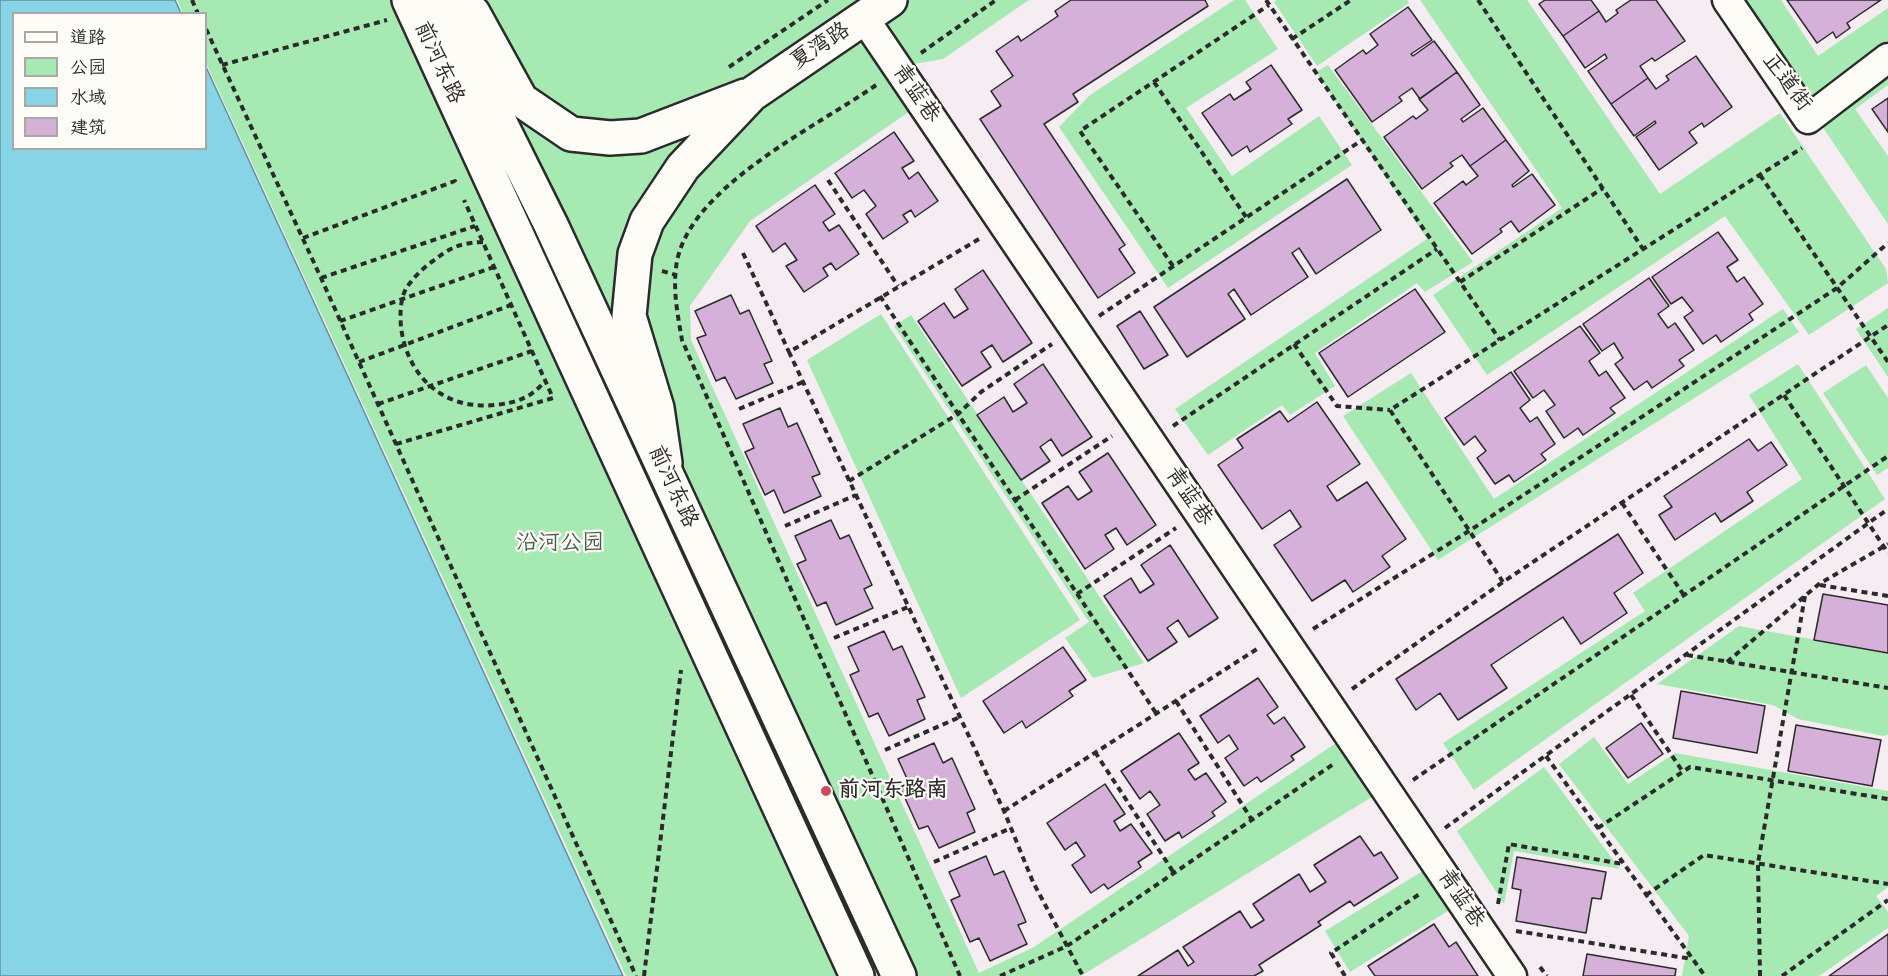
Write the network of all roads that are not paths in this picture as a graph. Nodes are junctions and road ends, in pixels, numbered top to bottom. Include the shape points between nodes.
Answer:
1 (439, 0) edge
2 (460, 0) edge
3 (1726, 0) edge
4 (403, 9) edge
5 (877, 9) edge
6 (1888, 58) edge
7 (752, 94) junction
8 (667, 477) junction
9 (857, 976) edge
10 (899, 976) edge
11 (1512, 976) edge

1 - 8 main road, 前河东路 via 547,216
2 - 7 main road via 473,13 521,100 571,134 641,136
3 - 6 street, 正道街 via 1808,118
4 - 9 main road, 前河东路
5 - 7 main road, 夏湾路
5 - 11 street, 青蓝巷 via 898,69 1003,224 1065,338 1150,441
7 - 8 main road via 683,168 647,221 635,254 629,316 657,408
8 - 10 main road, 前河东路

